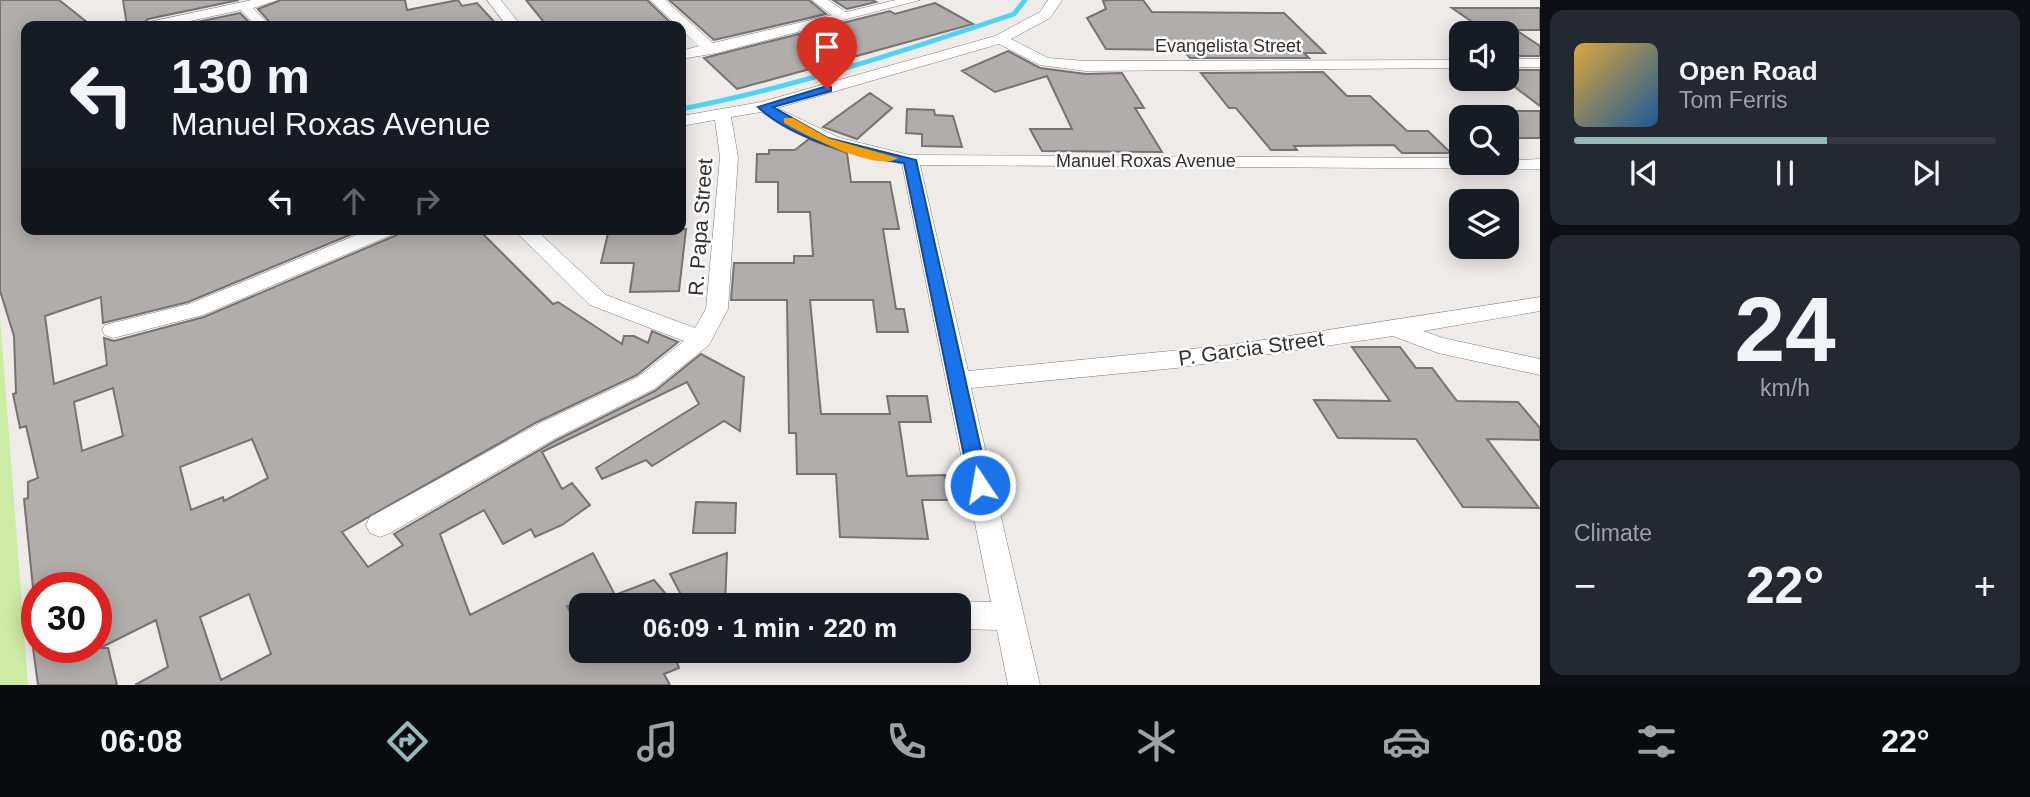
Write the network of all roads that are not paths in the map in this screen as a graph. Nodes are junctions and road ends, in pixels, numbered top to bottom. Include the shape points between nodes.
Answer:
1 (271, 0) edge
2 (494, 0) edge
3 (657, 0) edge
4 (819, 0) edge
5 (913, 0) edge
6 (1055, 0) edge
7 (246, 8) junction
8 (844, 18) junction
9 (176, 21) edge
10 (258, 21) edge
11 (510, 21) edge
12 (680, 21) edge
13 (686, 26) edge
14 (1000, 39) junction
15 (712, 50) junction
16 (686, 54) edge
17 (1519, 63) edge
18 (1540, 63) edge
19 (1449, 64) edge
20 (763, 107) junction
21 (722, 115) junction
22 (686, 120) edge
23 (910, 160) junction
24 (1540, 164) edge
25 (376, 235) edge
26 (529, 235) edge
27 (1540, 304) edge
28 (1395, 328) junction
29 (113, 330) dead end
30 (701, 339) junction
31 (1540, 368) edge
32 (957, 380) junction
33 (380, 526) dead end
34 (971, 615) edge
35 (1008, 616) junction
36 (1024, 685) edge

1 - 7 street
2 - 11 street
3 - 12 street
4 - 8 street
5 - 8 street
6 - 14 street via 1045,15
7 - 9 street
7 - 10 street
8 - 15 street
13 - 15 street
14 - 19 street, Evangelista Street via 1045,62 1086,66
14 - 20 street
15 - 16 street
17 - 18 street
20 - 21 street
20 - 23 street, Manuel Roxas Avenue via 824,140 868,154
21 - 22 street
21 - 30 street, R. Papa Street via 729,157 724,236 717,309
23 - 24 street, Manuel Roxas Avenue
23 - 32 street
25 - 29 street via 195,310
26 - 30 street via 598,300
27 - 28 street
28 - 31 street, P. Garcia Street via 1438,345
28 - 32 street, P. Garcia Street via 1078,372
30 - 33 street via 646,383 547,431
32 - 35 street
34 - 35 street
35 - 36 street

